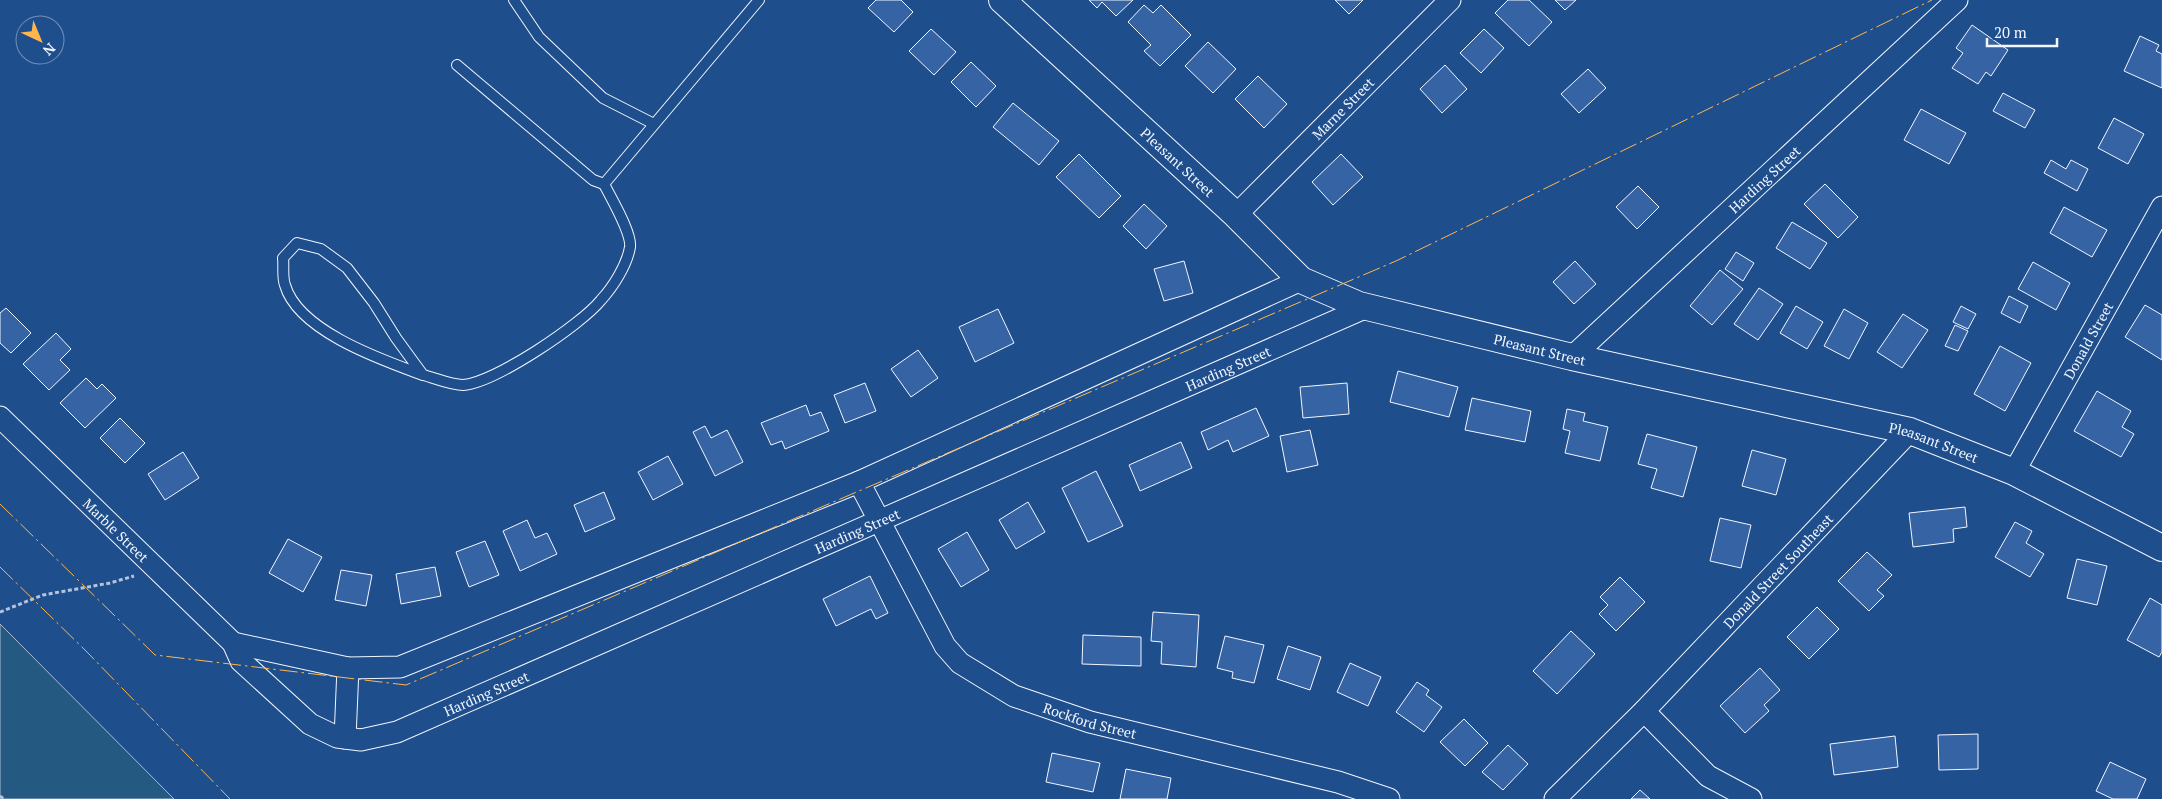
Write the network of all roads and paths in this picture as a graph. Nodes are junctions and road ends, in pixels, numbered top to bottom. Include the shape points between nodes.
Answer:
1 (514, 0) edge
2 (758, 0) edge
3 (1002, 0) edge
4 (1450, 0) edge
5 (1957, 0) edge
6 (457, 65) dead end
7 (654, 124) junction
8 (604, 184) junction
9 (2162, 207) edge
10 (1236, 215) junction
11 (1301, 280) junction
12 (1367, 307) junction
13 (1572, 357) junction
14 (422, 375) junction
15 (0, 417) edge
16 (1910, 431) junction
17 (2014, 472) junction
18 (859, 482) junction
19 (878, 520) junction
20 (2162, 548) edge
21 (151, 563) junction
22 (0, 612) edge
23 (233, 643) junction
24 (348, 668) junction
25 (1644, 711) junction
26 (345, 738) junction
27 (0, 796) edge
28 (4, 799) edge
29 (1389, 799) edge
30 (1555, 799) edge
31 (1751, 799) edge

1 - 7 lane via 539,37 603,98
2 - 7 lane
3 - 10 street, Pleasant Street
4 - 10 street, Marne Street
5 - 13 street, Harding Street
6 - 8 lane via 593,180
7 - 8 lane
8 - 14 lane via 622,220 630,246 624,264 601,301 549,344 490,377 463,385
9 - 17 street, Donald Street
10 - 11 street, Pleasant Street
11 - 12 street, Pleasant Street
11 - 18 street
12 - 13 street, Pleasant Street
12 - 19 street, Harding Street
13 - 16 street, Pleasant Street
14 - 14 lane via 347,268 321,249 296,243 283,258 285,285 298,308 327,332 360,350
15 - 21 street, Marble Street
16 - 17 street, Pleasant Street
16 - 25 street, Donald Street Southeast
17 - 20 street, Pleasant Street
18 - 19 street, Rockford Street
18 - 24 street via 400,667
19 - 26 street, Harding Street via 397,732 361,740
19 - 29 street, Rockford Street via 945,646 960,663 1014,696 1090,722 1246,758
21 - 22 path via 134,576 43,596
21 - 23 street, Marble Street
23 - 24 street
23 - 26 street, Marble Street via 241,661 310,724
24 - 26 street
25 - 30 street
25 - 31 street via 1708,776
27 - 28 path

